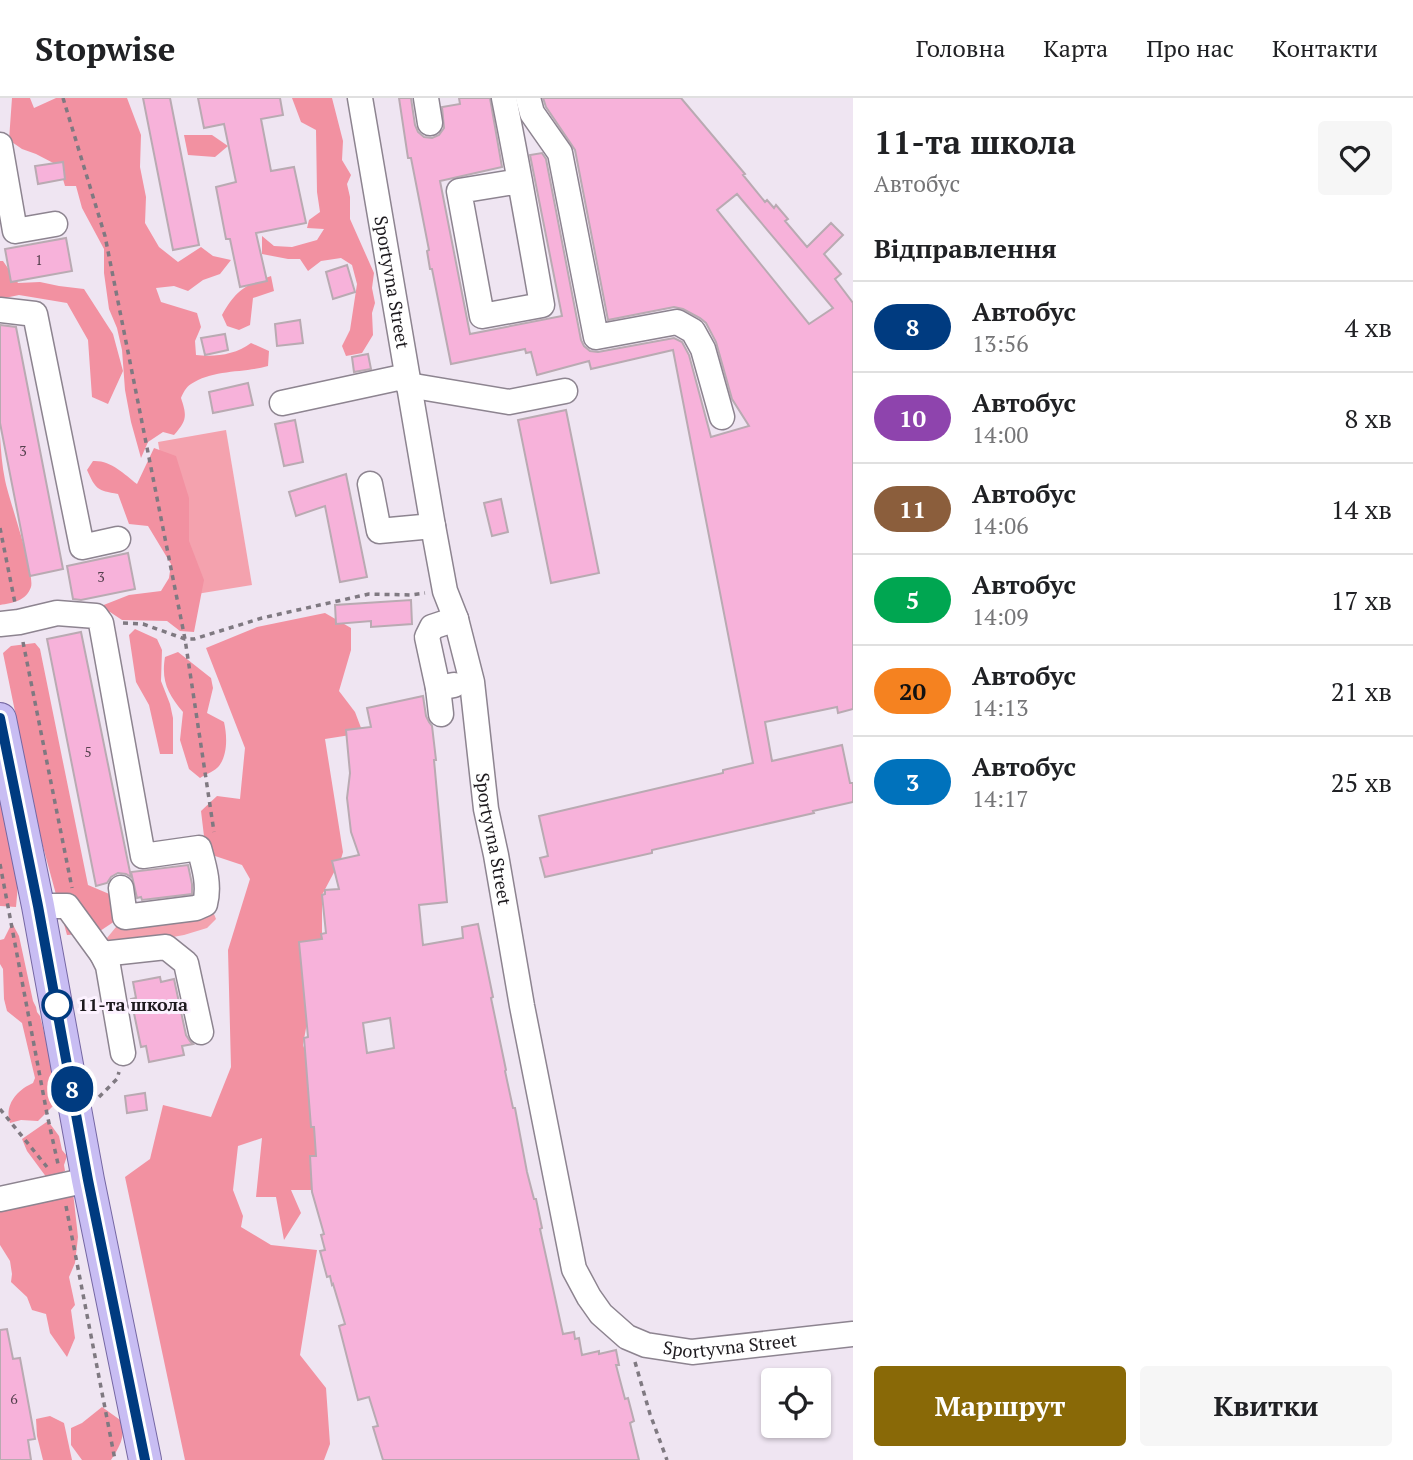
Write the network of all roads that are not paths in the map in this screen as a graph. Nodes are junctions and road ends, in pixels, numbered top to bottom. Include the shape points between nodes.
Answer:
1 (360, 98) edge
2 (426, 98) edge
3 (504, 98) edge
4 (527, 98) edge
5 (430, 123) dead end
6 (0, 145) edge
7 (520, 181) junction
8 (55, 224) dead end
9 (0, 310) edge
10 (407, 380) junction
11 (565, 391) dead end
12 (282, 403) dead end
13 (722, 417) dead end
14 (370, 484) dead end
15 (433, 526) junction
16 (118, 539) dead end
17 (456, 619) junction
18 (10, 623) edge
19 (472, 682) junction
20 (438, 688) junction
21 (441, 714) dead end
22 (0, 719) edge
23 (121, 888) dead end
24 (38, 906) junction
25 (102, 954) junction
26 (201, 1032) dead end
27 (123, 1053) road end
28 (75, 1183) junction
29 (0, 1199) edge
30 (853, 1334) edge
31 (145, 1460) edge

1 - 10 street, Sportyvna Street
2 - 5 street
3 - 7 street
4 - 13 street via 560,153 596,337 677,322 692,331 703,349
6 - 8 street via 15,231
7 - 7 street via 459,191 482,316 542,305
9 - 16 street via 35,314 82,547
10 - 11 street via 509,402
10 - 12 street
10 - 15 street, Sportyvna Street
14 - 15 street via 379,531
15 - 17 street, Sportyvna Street via 445,591
17 - 19 street, Sportyvna Street
17 - 20 street via 432,627 427,637
18 - 23 street via 57,614 96,616 101,623 142,856 199,848 208,895 205,904 125,917
19 - 20 street
19 - 30 street, Sportyvna Street via 486,809 522,1006 574,1269 589,1297 627,1337 646,1345 692,1352
20 - 21 street
22 - 24 main road
24 - 25 street via 67,906
24 - 28 main road
25 - 26 street via 166,947 186,963
25 - 27 street
28 - 29 street
28 - 31 main road

